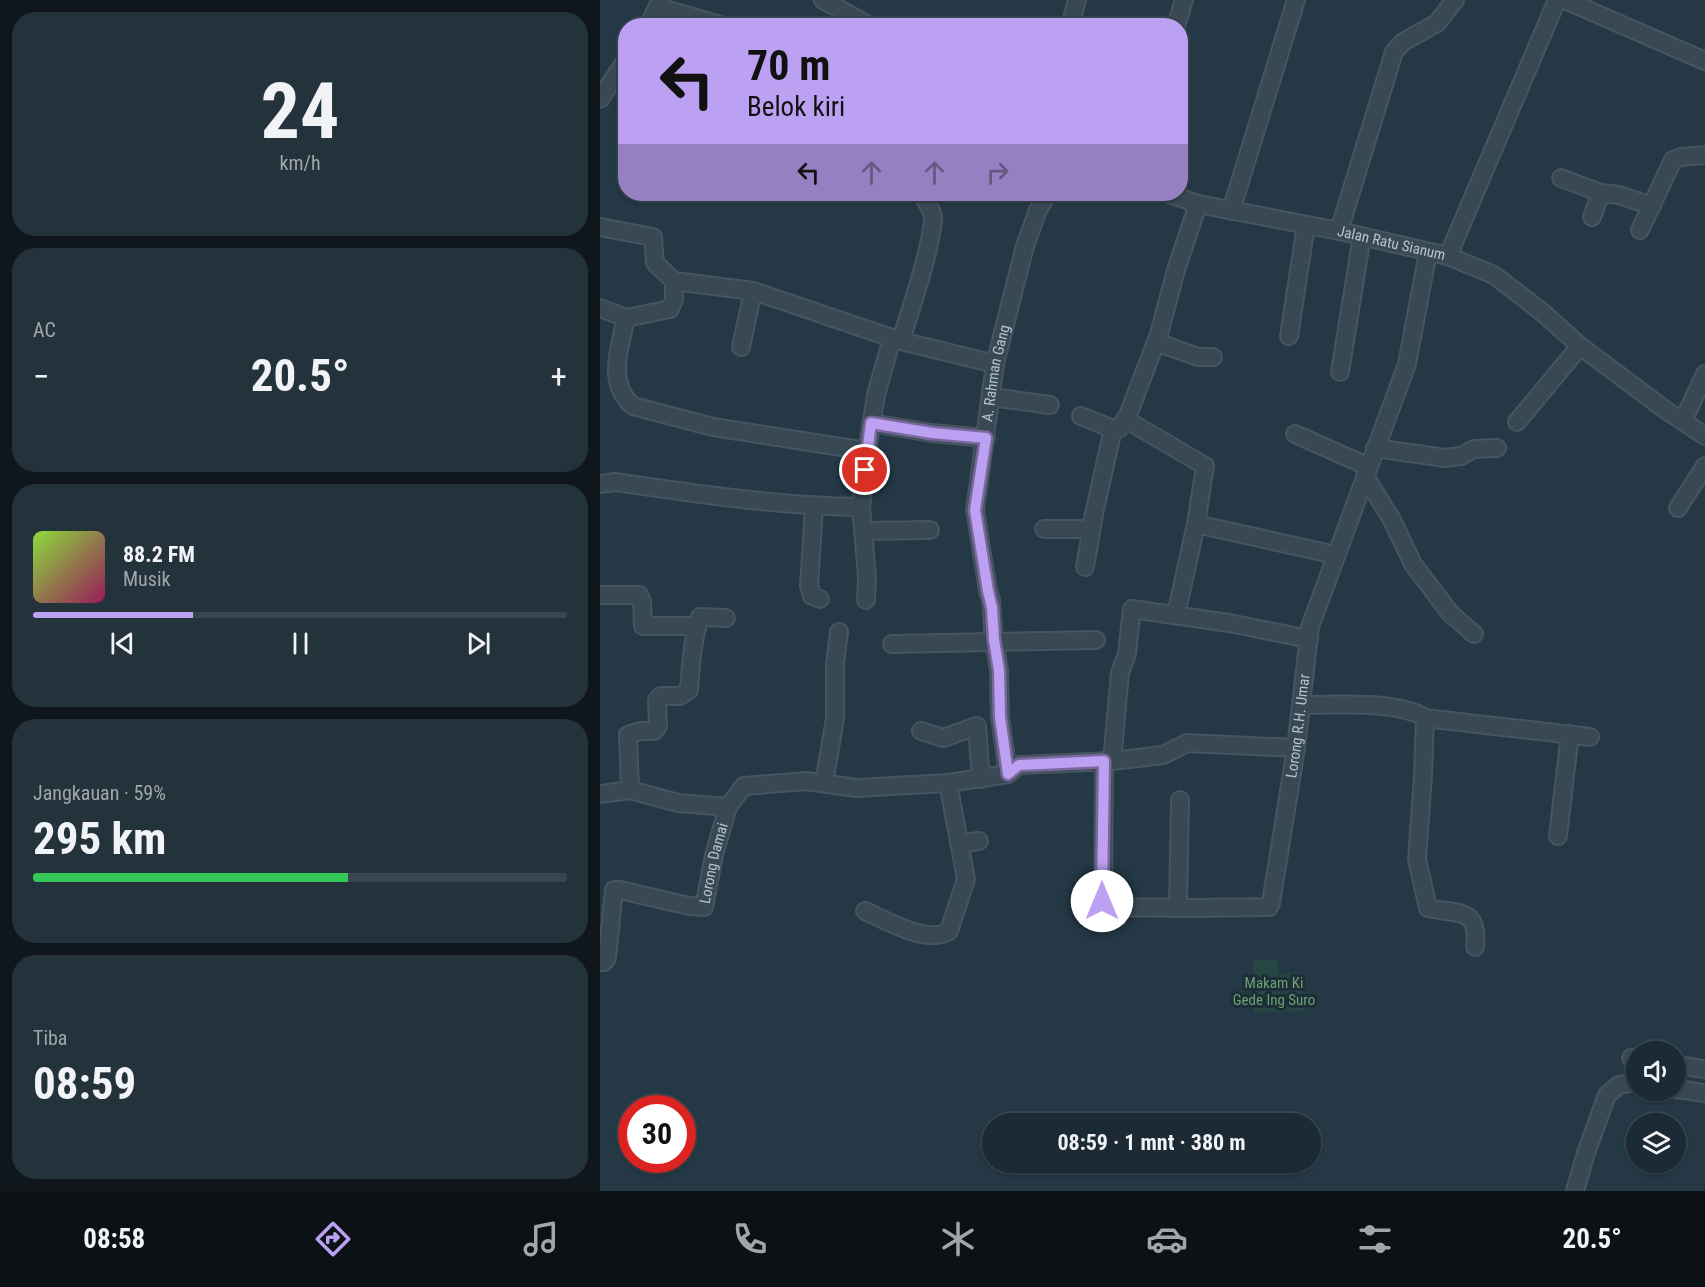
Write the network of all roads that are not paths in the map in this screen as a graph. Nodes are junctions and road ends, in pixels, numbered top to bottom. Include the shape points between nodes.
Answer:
1 (823, 0) edge
2 (1077, 0) edge
3 (1184, 0) edge
4 (1296, 0) edge
5 (1455, 0) edge
6 (1557, 0) edge
7 (1565, 0) edge
8 (659, 4) edge
9 (652, 18) edge
10 (700, 18) edge
11 (856, 18) edge
12 (1072, 18) edge
13 (1178, 18) edge
14 (1705, 61) edge
15 (618, 72) edge
16 (600, 99) edge
17 (1705, 155) edge
18 (1561, 178) dead end
19 (1601, 193) junction
20 (925, 201) edge
21 (1044, 201) edge
22 (1188, 201) edge
23 (1198, 204) junction
24 (1652, 206) junction
25 (1231, 211) junction
26 (1592, 217) dead end
27 (1306, 225) junction
28 (600, 227) edge
29 (1640, 230) dead end
30 (1339, 231) junction
31 (1362, 236) junction
32 (1428, 252) junction
33 (1448, 256) junction
34 (674, 281) junction
35 (753, 291) junction
36 (600, 308) edge
37 (626, 318) junction
38 (1289, 336) dead end
39 (896, 340) junction
40 (1156, 342) junction
41 (1580, 346) junction
42 (741, 347) dead end
43 (1213, 357) dead end
44 (995, 364) junction
45 (1340, 372) dead end
46 (1705, 374) edge
47 (992, 397) junction
48 (1050, 405) dead end
49 (1081, 416) dead end
50 (1683, 421) junction
51 (1517, 422) dead end
52 (871, 423) junction
53 (1119, 424) junction
54 (1295, 434) dead end
55 (1705, 436) edge
56 (986, 438) junction
57 (1375, 448) junction
58 (1497, 448) dead end
59 (867, 451) junction
60 (1705, 466) edge
61 (1367, 471) junction
62 (600, 484) edge
63 (814, 507) junction
64 (861, 507) junction
65 (1678, 508) dead end
66 (1196, 524) junction
67 (1044, 529) dead end
68 (1091, 529) junction
69 (930, 530) dead end
70 (863, 531) junction
71 (1336, 555) junction
72 (1085, 567) dead end
73 (600, 595) edge
74 (820, 599) dead end
75 (866, 600) dead end
76 (1176, 615) junction
77 (726, 618) dead end
78 (697, 626) junction
79 (838, 632) dead end
80 (1474, 634) dead end
81 (1309, 639) junction
82 (994, 640) junction
83 (1096, 640) dead end
84 (892, 644) dead end
85 (1301, 705) junction
86 (1425, 718) junction
87 (921, 731) dead end
88 (1570, 734) junction
89 (1590, 737) dead end
90 (1296, 748) junction
91 (1108, 761) junction
92 (1008, 774) junction
93 (981, 779) junction
94 (824, 783) junction
95 (948, 783) junction
96 (630, 790) junction
97 (600, 794) edge
98 (1180, 800) dead end
99 (728, 807) junction
100 (1558, 836) dead end
101 (979, 842) dead end
102 (960, 843) junction
103 (1178, 908) junction
104 (865, 910) dead end
105 (605, 918) edge
106 (1474, 947) dead end
107 (600, 962) edge
108 (1686, 1066) edge
109 (1705, 1069) edge
110 (1626, 1084) edge
111 (1686, 1091) edge
112 (1705, 1094) edge
113 (1575, 1191) edge

1 - 11 street
2 - 12 street
3 - 13 street
4 - 25 street
5 - 30 street via 1437,23 1403,42 1394,52
6 - 33 street, Jalan Ratu Sianum
7 - 14 street
8 - 9 street
8 - 10 street
15 - 16 street
17 - 24 street via 1672,160
18 - 19 street
19 - 24 street
19 - 26 street
20 - 39 street via 933,217 925,256
21 - 44 street, A. Rahman Gang via 1025,246
22 - 23 street, Jalan Ratu Sianum
23 - 25 street, Jalan Ratu Sianum
23 - 40 street
24 - 29 street
25 - 27 street, Jalan Ratu Sianum
27 - 30 street, Jalan Ratu Sianum
27 - 38 street
28 - 34 street via 653,237 655,263
30 - 31 street, Jalan Ratu Sianum
31 - 32 street, Jalan Ratu Sianum
31 - 45 street
32 - 33 street, Jalan Ratu Sianum
32 - 57 street, Lorong R.H. Umar via 1407,364
33 - 41 street via 1494,275
34 - 35 street
34 - 37 street via 670,309
35 - 39 street
35 - 42 street
36 - 37 street
37 - 59 street via 616,377 633,406 713,427
39 - 44 street
39 - 52 street via 876,395
40 - 43 street via 1198,357
40 - 53 street
41 - 50 street
41 - 51 street
44 - 47 street, A. Rahman Gang
46 - 50 street
47 - 48 street
47 - 56 street, A. Rahman Gang
49 - 53 street
50 - 55 street
52 - 56 street
52 - 59 street
53 - 66 street via 1205,466
53 - 68 street
54 - 61 street
56 - 82 street, A. Rahman Gang via 975,510
57 - 58 street via 1445,458
57 - 61 street, Lorong R.H. Umar
59 - 64 street
60 - 65 street
61 - 71 street, Lorong R.H. Umar
61 - 80 street via 1413,564 1450,613
62 - 63 street via 615,482 726,499
63 - 64 street
63 - 74 street via 808,586 812,596
64 - 70 street
66 - 71 street
66 - 76 street
67 - 68 street
68 - 72 street
69 - 70 street
70 - 75 street
71 - 81 street, Lorong R.H. Umar
73 - 78 street via 639,595 643,626
76 - 81 street
76 - 91 street via 1131,610
77 - 78 street via 700,617
78 - 96 street via 689,690 680,696 661,696 657,700 658,726 654,731 628,735
79 - 94 street via 834,719
81 - 85 street, Lorong R.H. Umar
82 - 83 street
82 - 84 street
82 - 92 street, A. Rahman Gang
85 - 86 street via 1389,707
85 - 90 street, Lorong R.H. Umar
86 - 88 street
86 - 106 street via 1417,859 1428,908 1471,918 1475,924
87 - 93 street via 943,738 977,726
88 - 89 street
88 - 100 street
90 - 91 street via 1187,743 1163,755
90 - 103 street, Lorong R.H. Umar via 1270,905
91 - 92 street via 1019,765
91 - 103 street, Lorong R.H. Umar via 1103,904
92 - 93 street
93 - 95 street
94 - 95 street via 856,788
94 - 99 street via 806,780 743,788
95 - 102 street
96 - 97 street
96 - 99 street via 678,803
98 - 103 street
99 - 105 street, Lorong Damai via 704,907 616,890
101 - 102 street
102 - 104 street via 966,879 947,933 911,932
105 - 107 street, Lorong Damai via 607,958
108 - 109 street
110 - 113 street via 1607,1095
111 - 112 street

